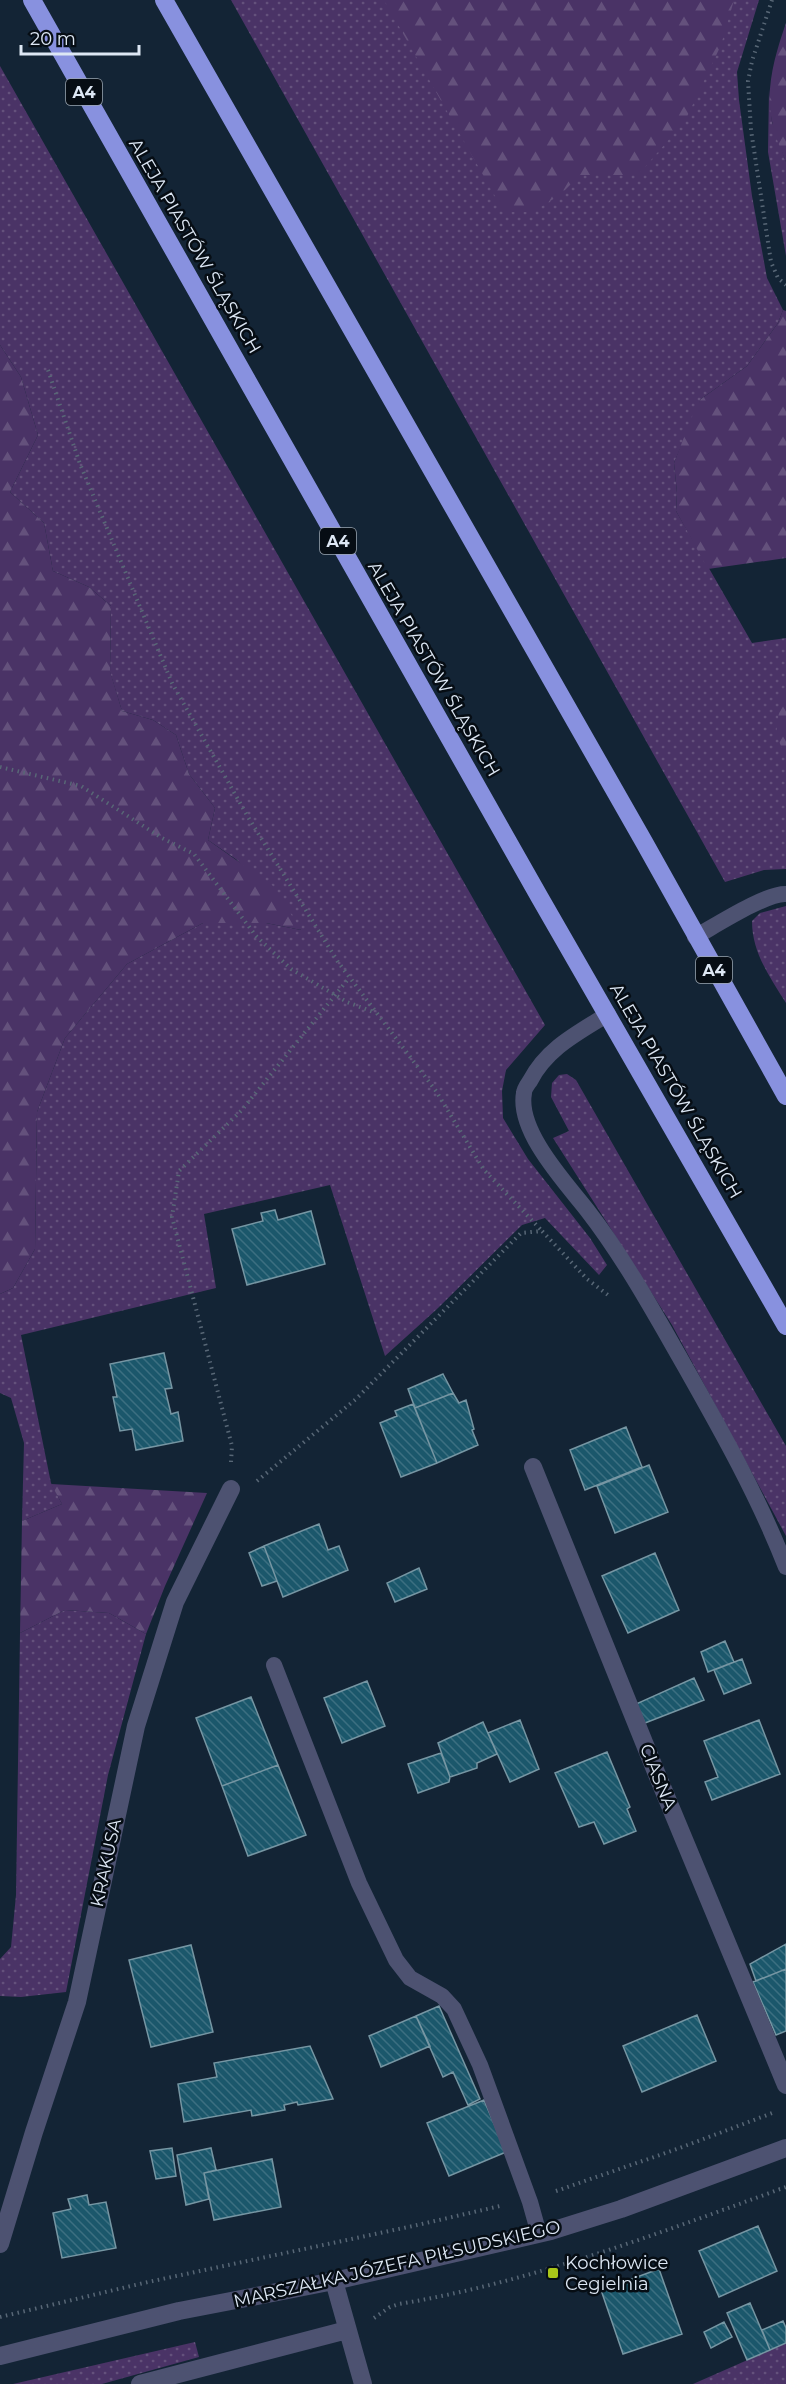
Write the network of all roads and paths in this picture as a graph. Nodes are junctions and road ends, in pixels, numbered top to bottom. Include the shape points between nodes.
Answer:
1 (32, 0) edge
2 (164, 0) edge
3 (772, 0) edge
4 (786, 285) edge
5 (48, 370) dead end
6 (0, 767) edge
7 (786, 894) edge
8 (695, 936) junction
9 (349, 978) junction
10 (335, 995) junction
11 (376, 1013) junction
12 (608, 1014) junction
13 (786, 1096) edge
14 (542, 1232) junction
15 (616, 1302) dead end
16 (786, 1326) edge
17 (533, 1467) dead end
18 (231, 1490) junction
19 (786, 1567) edge
20 (274, 1665) dead end
21 (786, 2085) edge
22 (776, 2111) dead end
23 (786, 2148) edge
24 (786, 2187) edge
25 (529, 2198) junction
26 (539, 2234) junction
27 (0, 2244) edge
28 (334, 2281) junction
29 (0, 2317) edge
30 (347, 2330) junction
31 (0, 2356) edge
32 (140, 2384) edge
33 (363, 2384) edge

1 - 12 highway, ALEJA PIASTÓW ŚLĄSKICH / A4
2 - 8 highway, A4
3 - 4 path via 748,81 751,130 771,262
5 - 9 path via 80,464 172,683 248,817
6 - 10 path via 81,786 194,854 256,936 291,969
7 - 8 lane via 760,901
8 - 13 highway, A4
9 - 10 path
9 - 11 path
10 - 11 path
10 - 18 path via 241,1111 179,1171 172,1217 231,1446
11 - 14 path via 436,1091 484,1170
12 - 16 highway, ALEJA PIASTÓW ŚLĄSKICH / A4
12 - 19 lane via 553,1049 534,1071 524,1092 525,1114 540,1149 604,1232 676,1351 729,1443
14 - 15 path via 587,1279
14 - 18 path via 521,1233 356,1399 254,1484
17 - 21 street, CIASNA
18 - 27 street, KRAKUSA via 176,1602 136,1726 78,2002
20 - 25 lane via 359,1883 391,1951 410,1978 442,1996 454,2009 480,2065
22 - 25 path via 594,2179
23 - 26 street, MARSZAŁKA JÓZEFA PIŁSUDSKIEGO via 621,2209
24 - 30 path via 582,2259 390,2307
25 - 26 lane
25 - 29 path
26 - 28 street, MARSZAŁKA JÓZEFA PIŁSUDSKIEGO
28 - 30 street
28 - 31 street, MARSZAŁKA JÓZEFA PIŁSUDSKIEGO via 180,2311
30 - 32 street
30 - 33 street

